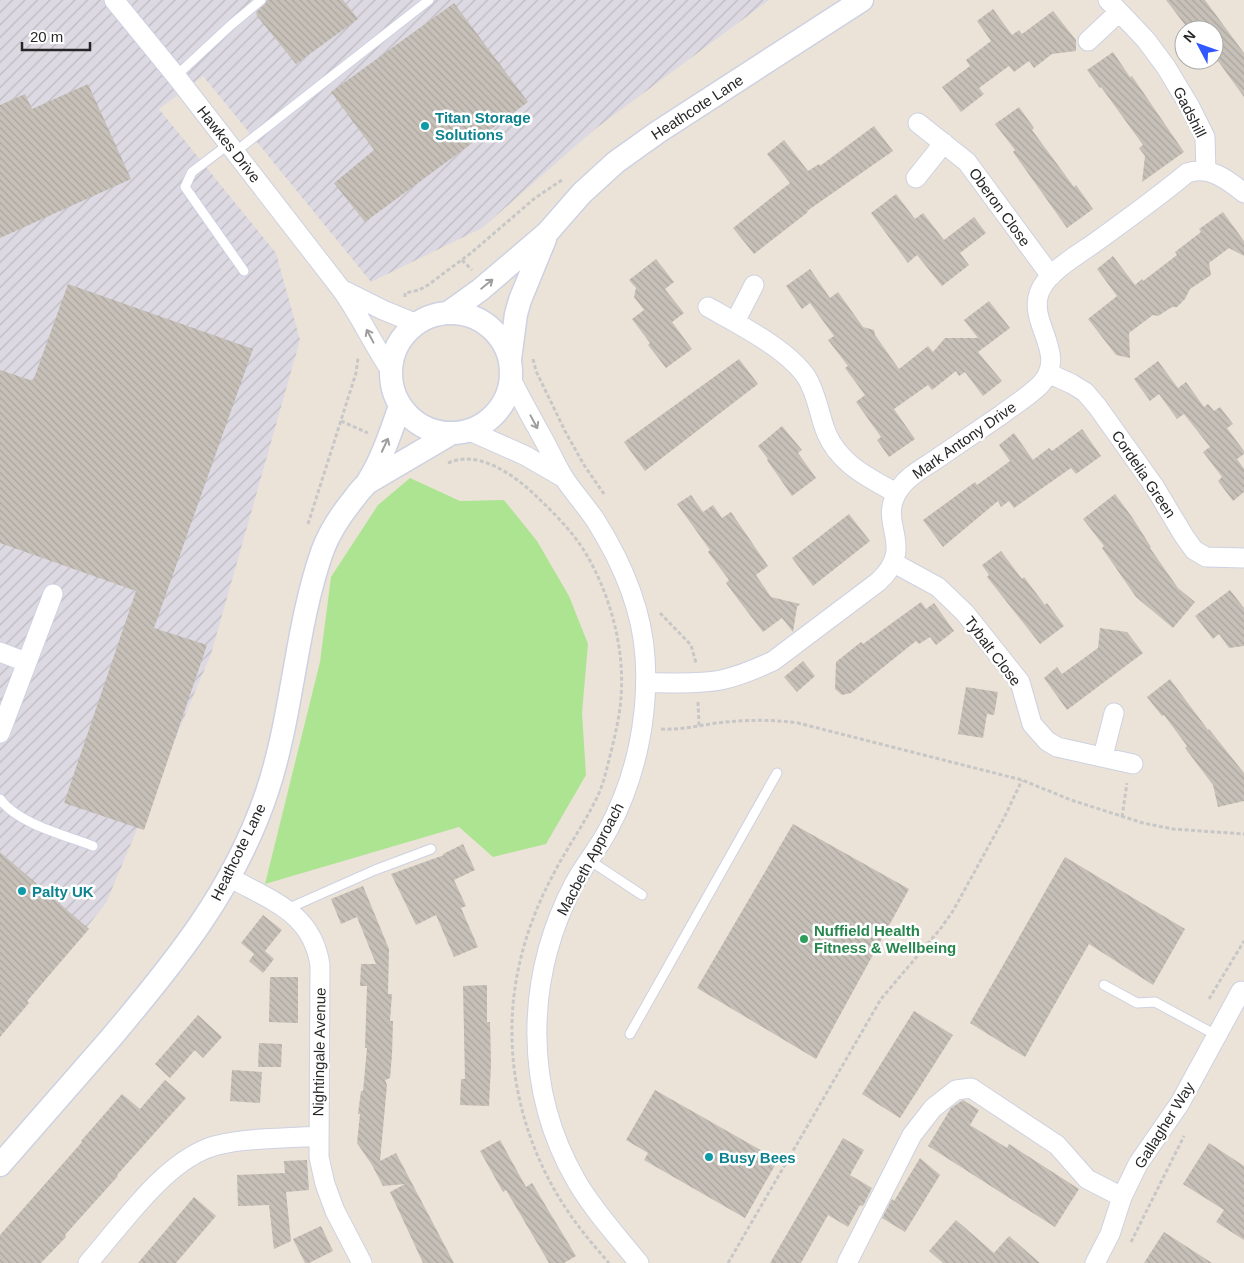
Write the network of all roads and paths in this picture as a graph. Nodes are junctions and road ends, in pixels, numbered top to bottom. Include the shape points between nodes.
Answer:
1 (114, 0) edge
2 (261, 0) edge
3 (428, 0) edge
4 (862, 0) edge
5 (1114, 6) edge
6 (1088, 41) dead end
7 (176, 76) junction
8 (918, 123) dead end
9 (944, 144) junction
10 (232, 148) junction
11 (1206, 171) junction
12 (916, 178) dead end
13 (1244, 193) edge
14 (535, 198) dead end
15 (548, 233) junction
16 (244, 271) dead end
17 (1051, 276) junction
18 (754, 285) dead end
19 (342, 289) junction
20 (405, 293) dead end
21 (708, 307) dead end
22 (448, 313) junction
23 (735, 322) junction
24 (417, 324) junction
25 (357, 351) dead end
26 (510, 369) junction
27 (391, 371) junction
28 (1048, 374) junction
29 (544, 386) dead end
30 (400, 406) junction
31 (555, 410) dead end
32 (341, 421) junction
33 (461, 432) junction
34 (376, 437) dead end
35 (444, 466) dead end
36 (564, 478) junction
37 (367, 483) junction
38 (896, 493) junction
39 (306, 530) dead end
40 (1244, 558) edge
41 (894, 563) junction
42 (53, 594) dead end
43 (0, 652) edge
44 (26, 662) junction
45 (646, 683) junction
46 (698, 699) dead end
47 (1114, 713) dead end
48 (699, 726) junction
49 (657, 729) dead end
50 (0, 733) edge
51 (1102, 756) junction
52 (1131, 764) joint
53 (605, 772) dead end
54 (777, 774) dead end
55 (1022, 780) junction
56 (0, 799) edge
57 (1122, 817) junction
58 (1244, 834) edge
59 (93, 846) dead end
60 (431, 849) dead end
61 (589, 860) junction
62 (229, 877) junction
63 (642, 895) dead end
64 (286, 909) junction
65 (1244, 940) edge
66 (1104, 985) dead end
67 (1241, 991) dead end
68 (1209, 999) dead end
69 (630, 1034) dead end
70 (1216, 1035) junction
71 (1186, 1132) dead end
72 (318, 1136) junction
73 (0, 1165) edge
74 (1122, 1197) junction
75 (1130, 1244) dead end
76 (88, 1263) edge
77 (362, 1263) edge
78 (639, 1263) edge
79 (728, 1263) edge
80 (847, 1263) edge
81 (1095, 1263) edge

1 - 7 street, Hawkes Drive
2 - 7 lane
3 - 10 lane
4 - 15 street, Heathcote Lane via 616,162 582,193
5 - 6 street, Gadshill
5 - 11 street, Gadshill via 1146,40 1190,107 1205,137
7 - 10 street, Hawkes Drive
8 - 9 street, Oberon Close
9 - 12 street
9 - 17 street, Oberon Close via 967,162
10 - 16 lane via 192,172 185,187
10 - 19 street, Hawkes Drive
11 - 13 street via 1229,181
11 - 17 street via 1187,173
14 - 20 path via 428,285
22 -> 15 street, Heathcote Lane
15 - 26 street, Heathcote Lane via 520,300 514,322
17 - 28 street via 1039,292 1037,306 1051,358
18 - 23 street
19 - 24 street, Hawkes Drive
27 -> 19 street, Hawkes Drive
21 - 23 street
22 - 24 street
22 - 26 street via 469,316 485,324 500,338
23 - 38 street via 795,364 811,387 836,450 858,472
24 - 27 street via 396,351
25 - 32 path via 356,373
26 - 33 street via 505,400 497,412 481,425
26 -> 36 street, Macbeth Approach
27 - 30 street
28 - 38 street, Mark Antony Drive via 1024,398 917,472
28 - 40 street, Cordelia Green via 1072,384 1098,406 1194,550 1206,557
29 - 31 path
30 - 33 street via 413,420 432,430
37 -> 30 street, Heathcote Lane via 388,441
32 - 34 path
32 - 39 path
33 - 36 street, Macbeth Approach via 526,456
33 - 37 street, Heathcote Lane
35 - 53 path via 467,458 507,474 545,504 585,552 612,616 621,665 621,697
36 - 45 street, Macbeth Approach via 596,520 630,590 640,624
37 - 62 street, Heathcote Lane via 337,522 323,549 311,585 268,789
38 - 41 street via 890,510 898,544
41 - 45 street via 878,582 773,661 719,681
41 - 51 street, Tybalt Close via 938,587 965,613 1020,682 1032,724 1047,741 1057,747
42 - 44 street
43 - 44 street
44 - 50 street
45 - 61 street, Macbeth Approach via 644,715 630,776 616,814
46 - 48 path
47 - 51 street
48 - 49 path
48 - 55 path via 755,720 798,723
51 - 52 street, Tybalt Close
52 - 57 path
54 - 69 lane
55 - 57 path
55 - 79 path via 950,916 881,999
56 - 59 lane via 25,820
57 - 58 path via 1173,829
60 - 64 lane
61 - 63 lane
61 - 78 street, Macbeth Approach via 563,906 545,957 537,1004 539,1066 551,1120 570,1166 582,1189
62 - 64 street, Nightingale Avenue
62 - 73 street, Heathcote Lane via 161,979
64 - 72 street, Nightingale Avenue via 309,930 319,959
65 - 68 path
66 - 70 lane via 1137,1003 1155,1002
67 - 70 street, Gallagher Way
70 - 74 street, Gallagher Way via 1180,1103 1138,1164
71 - 75 path
72 - 76 street via 241,1142 208,1148 193,1156 154,1187
72 - 77 street, Nightingale Avenue via 325,1184
74 - 80 street via 1087,1179 1057,1145 989,1100 970,1088 956,1090 932,1108 912,1136
74 - 81 street, Gallagher Way via 1110,1234

